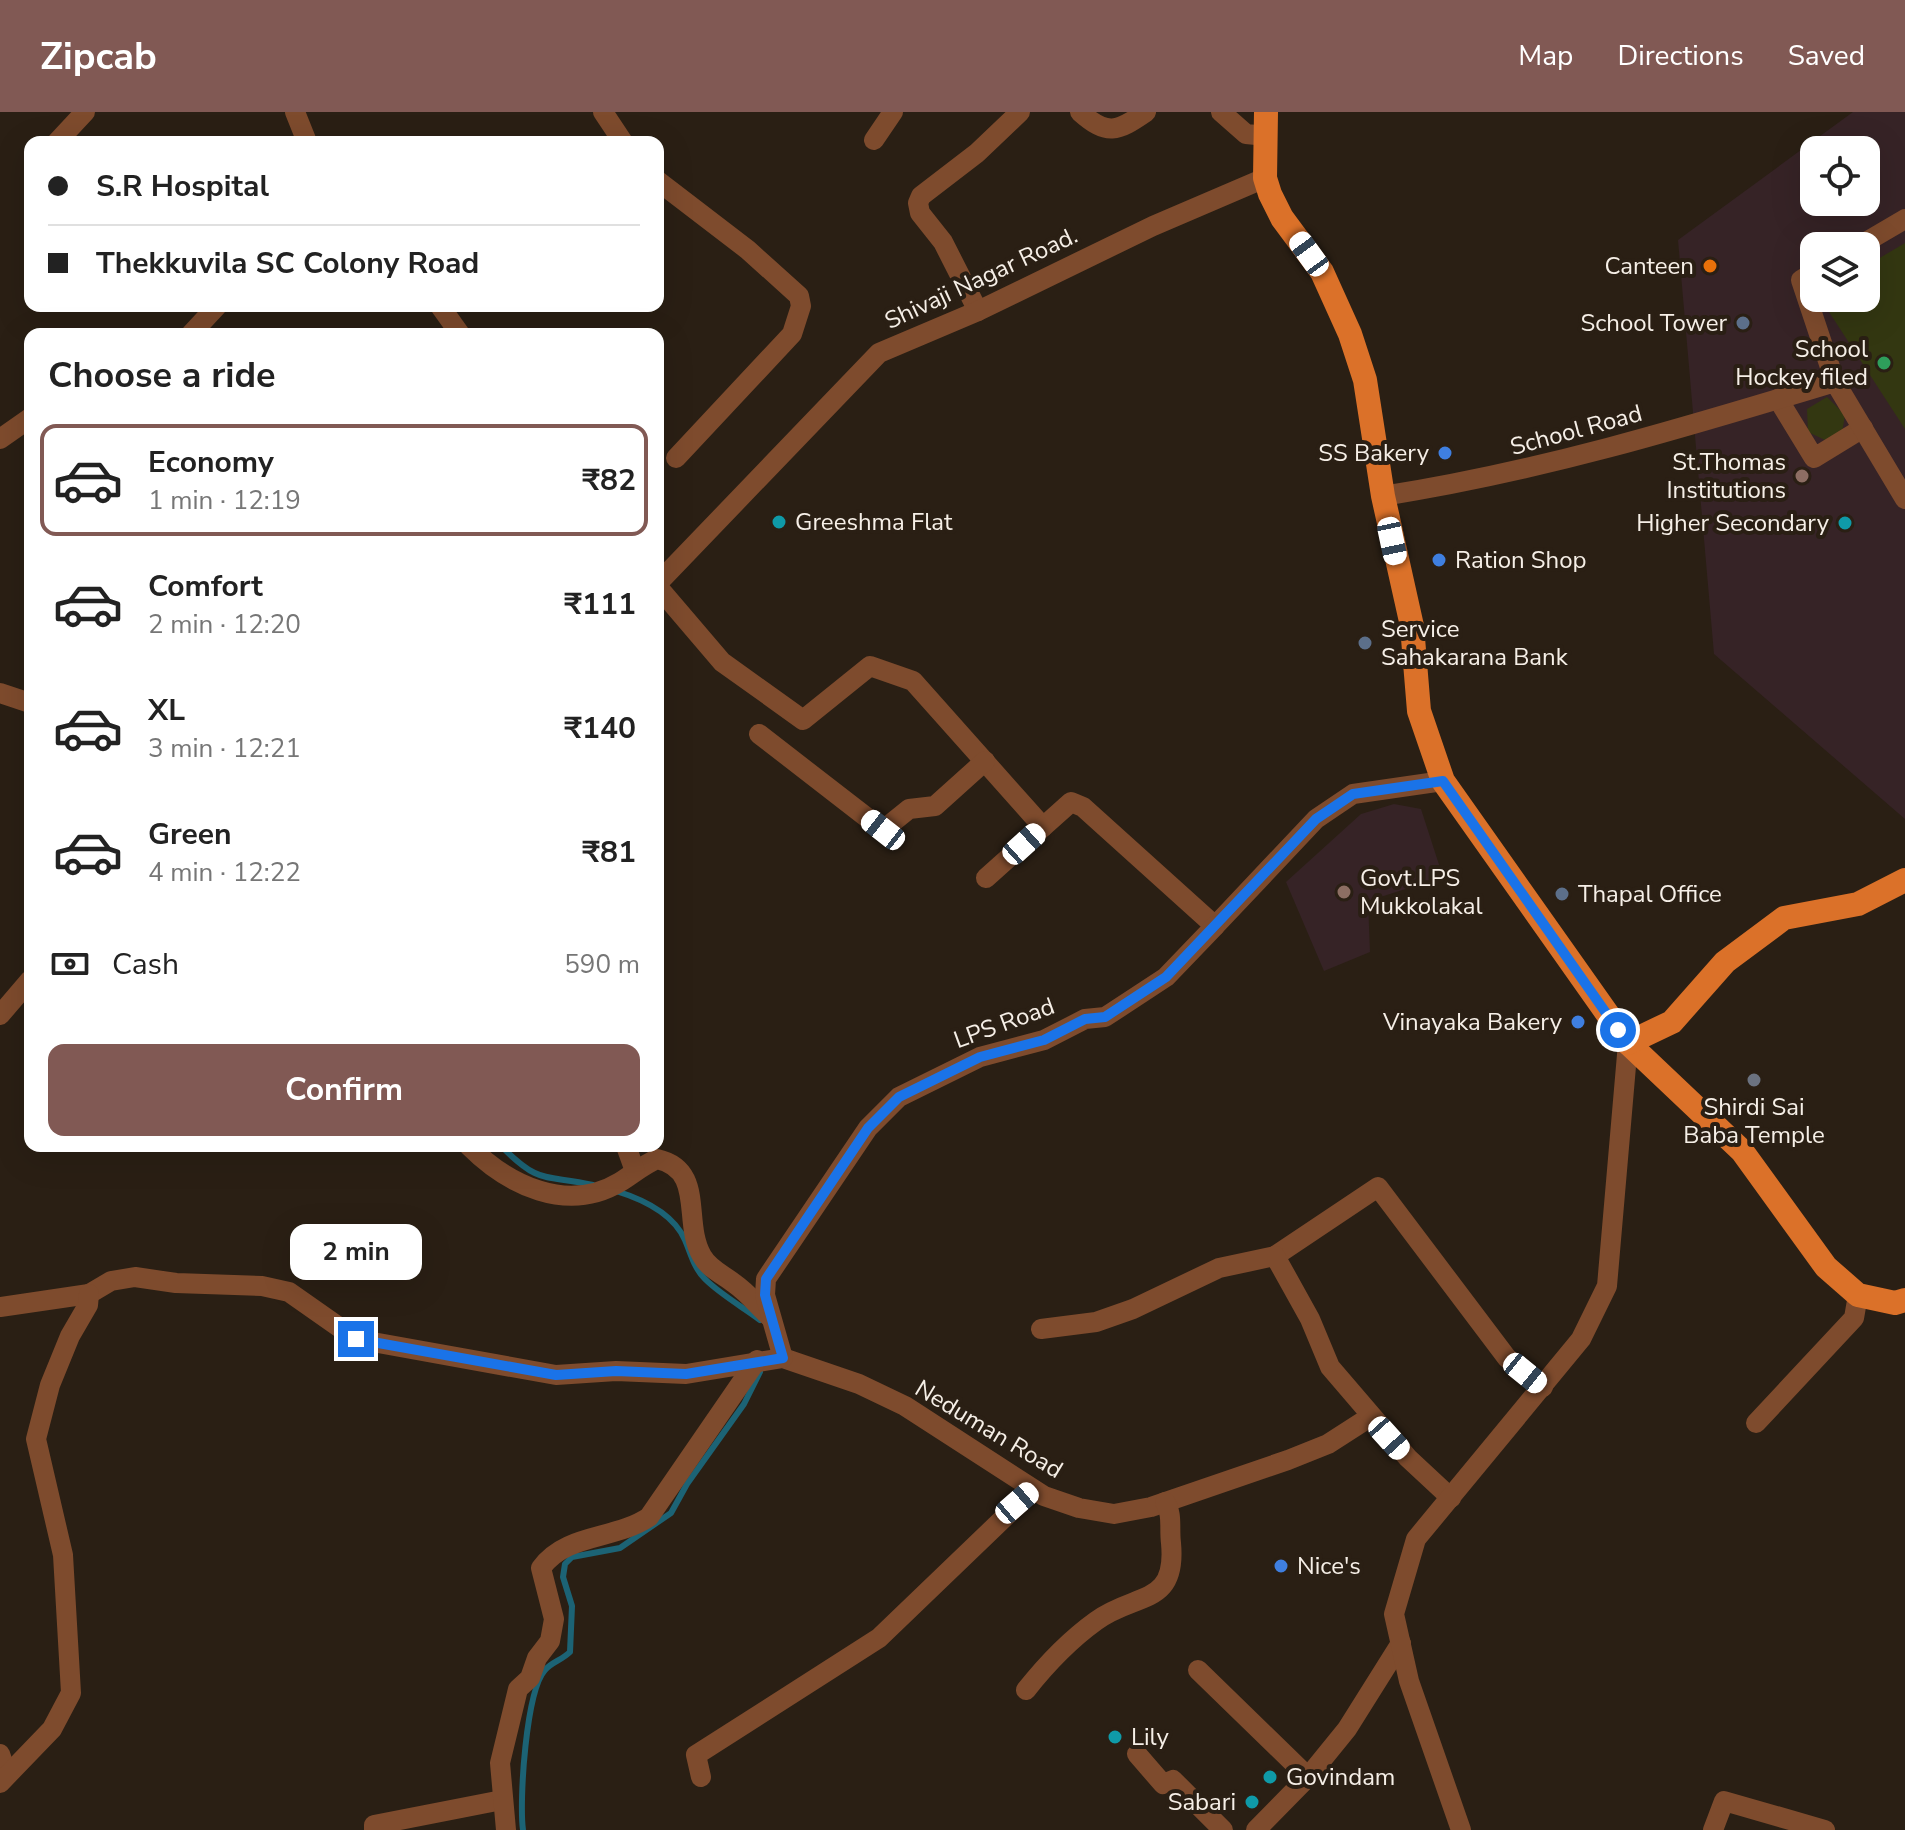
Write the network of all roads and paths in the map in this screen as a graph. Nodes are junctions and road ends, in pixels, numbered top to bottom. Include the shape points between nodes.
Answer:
1 (85, 112) edge
2 (295, 112) edge
3 (603, 112) edge
4 (893, 112) edge
5 (1020, 112) edge
6 (1080, 112) edge
7 (1146, 112) edge
8 (1221, 112) edge
9 (1267, 124) edge
10 (63, 136) edge
11 (305, 136) edge
12 (619, 136) edge
13 (874, 140) dead end
14 (1265, 178) junction
15 (664, 186) edge
16 (1905, 219) edge
17 (1880, 234) edge
18 (978, 311) junction
19 (211, 312) edge
20 (1812, 312) edge
21 (197, 328) edge
22 (1835, 382) junction
23 (1778, 399) junction
24 (24, 422) edge
25 (1863, 428) junction
26 (0, 439) edge
27 (676, 458) dead end
28 (1383, 496) junction
29 (1905, 499) edge
30 (664, 579) edge
31 (664, 592) edge
32 (0, 693) edge
33 (24, 701) edge
34 (759, 734) dead end
35 (985, 761) junction
36 (1443, 781) junction
37 (1043, 827) junction
38 (986, 878) dead end
39 (1905, 880) edge
40 (1215, 926) junction
41 (24, 987) edge
42 (0, 1015) edge
43 (1628, 1043) junction
44 (476, 1152) edge
45 (628, 1152) edge
46 (635, 1171) junction
47 (1275, 1256) junction
48 (89, 1294) junction
49 (1858, 1295) junction
50 (1905, 1300) edge
51 (0, 1307) edge
52 (771, 1318) junction
53 (1041, 1329) dead end
54 (783, 1358) junction
55 (757, 1360) junction
56 (1543, 1387) junction
57 (1370, 1417) junction
58 (1756, 1423) dead end
59 (1033, 1490) junction
60 (1451, 1498) junction
61 (1165, 1502) junction
62 (1401, 1643) junction
63 (1198, 1670) dead end
64 (1026, 1690) dead end
65 (0, 1754) edge
66 (1137, 1754) dead end
67 (701, 1777) dead end
68 (1308, 1777) junction
69 (3, 1779) edge
70 (502, 1800) junction
71 (374, 1830) edge
72 (506, 1830) edge
73 (1223, 1830) edge
74 (1256, 1830) edge
75 (1461, 1830) edge
76 (1713, 1830) edge
77 (1825, 1830) edge

1 - 10 street
2 - 11 street
3 - 12 street
4 - 13 street
5 - 18 street via 918,203
6 - 7 street via 1100,129 1112,130
8 - 9 street via 1246,134
9 - 14 main road
14 - 18 street, Shivaji Nagar Road.
14 - 28 main road via 1282,218 1322,272 1350,334 1365,380
15 - 27 street via 748,250 799,296 801,306 792,334
16 - 17 street
18 - 30 street, Shivaji Nagar Road. via 879,353
19 - 21 street
20 - 22 street
22 - 23 street, School Road
22 - 25 street
23 - 25 street via 1814,458
23 - 28 street, School Road via 1535,468
24 - 26 street
25 - 29 street
28 - 36 main road via 1412,626 1419,711
31 - 35 street, Shivaji Nagar Road. via 722,662 803,720 870,666 913,681
32 - 33 street
34 - 35 street via 883,830 909,809 935,806
35 - 37 street, Shivaji Nagar Road.
36 - 40 street, LPS Road via 1353,794 1316,819
36 - 43 main road
37 - 38 street
37 - 40 street via 1071,802 1083,807
39 - 43 main road via 1858,904 1784,918 1725,962 1672,1022
40 - 52 street, LPS Road via 1166,977 1105,1017 1085,1019 1044,1040 980,1057 893,1102 868,1128 766,1279
41 - 42 street
43 - 49 main road via 1742,1151 1826,1267
43 - 56 street via 1607,1286 1581,1339
44 - 46 street via 502,1176 553,1195 589,1195
45 - 46 street
46 - 52 street via 657,1159 684,1173 690,1183 691,1230 702,1258
47 - 53 street via 1219,1268 1096,1322
47 - 56 street via 1378,1187 1507,1358
47 - 57 street via 1330,1367
48 - 51 street
48 - 55 street via 111,1281 135,1277 262,1286 289,1292 356,1339 556,1375 686,1374
48 - 69 street via 50,1385 36,1439 63,1555 71,1693 52,1729
49 - 50 main road via 1895,1303
49 - 58 street via 1854,1318
52 - 54 street, LPS Road
54 - 55 street
54 - 59 street, Neduman Road via 905,1406
55 - 70 street via 649,1517 630,1530 567,1544 541,1568 554,1619 550,1641 518,1689 500,1763
56 - 60 street
57 - 60 street
57 - 61 street, Neduman Road via 1328,1444
59 - 61 street, Neduman Road via 1079,1508 1114,1514
59 - 67 street via 879,1638 739,1730 708,1744 696,1755
60 - 62 street via 1416,1539 1394,1614
61 - 64 street via 1171,1511 1172,1561 1166,1583 1095,1622
62 - 68 street via 1347,1729
62 - 75 street
63 - 68 street
65 - 69 street
66 - 73 street via 1163,1784 1173,1780
68 - 74 street
70 - 71 street via 374,1825
70 - 72 street
76 - 77 street via 1724,1801

